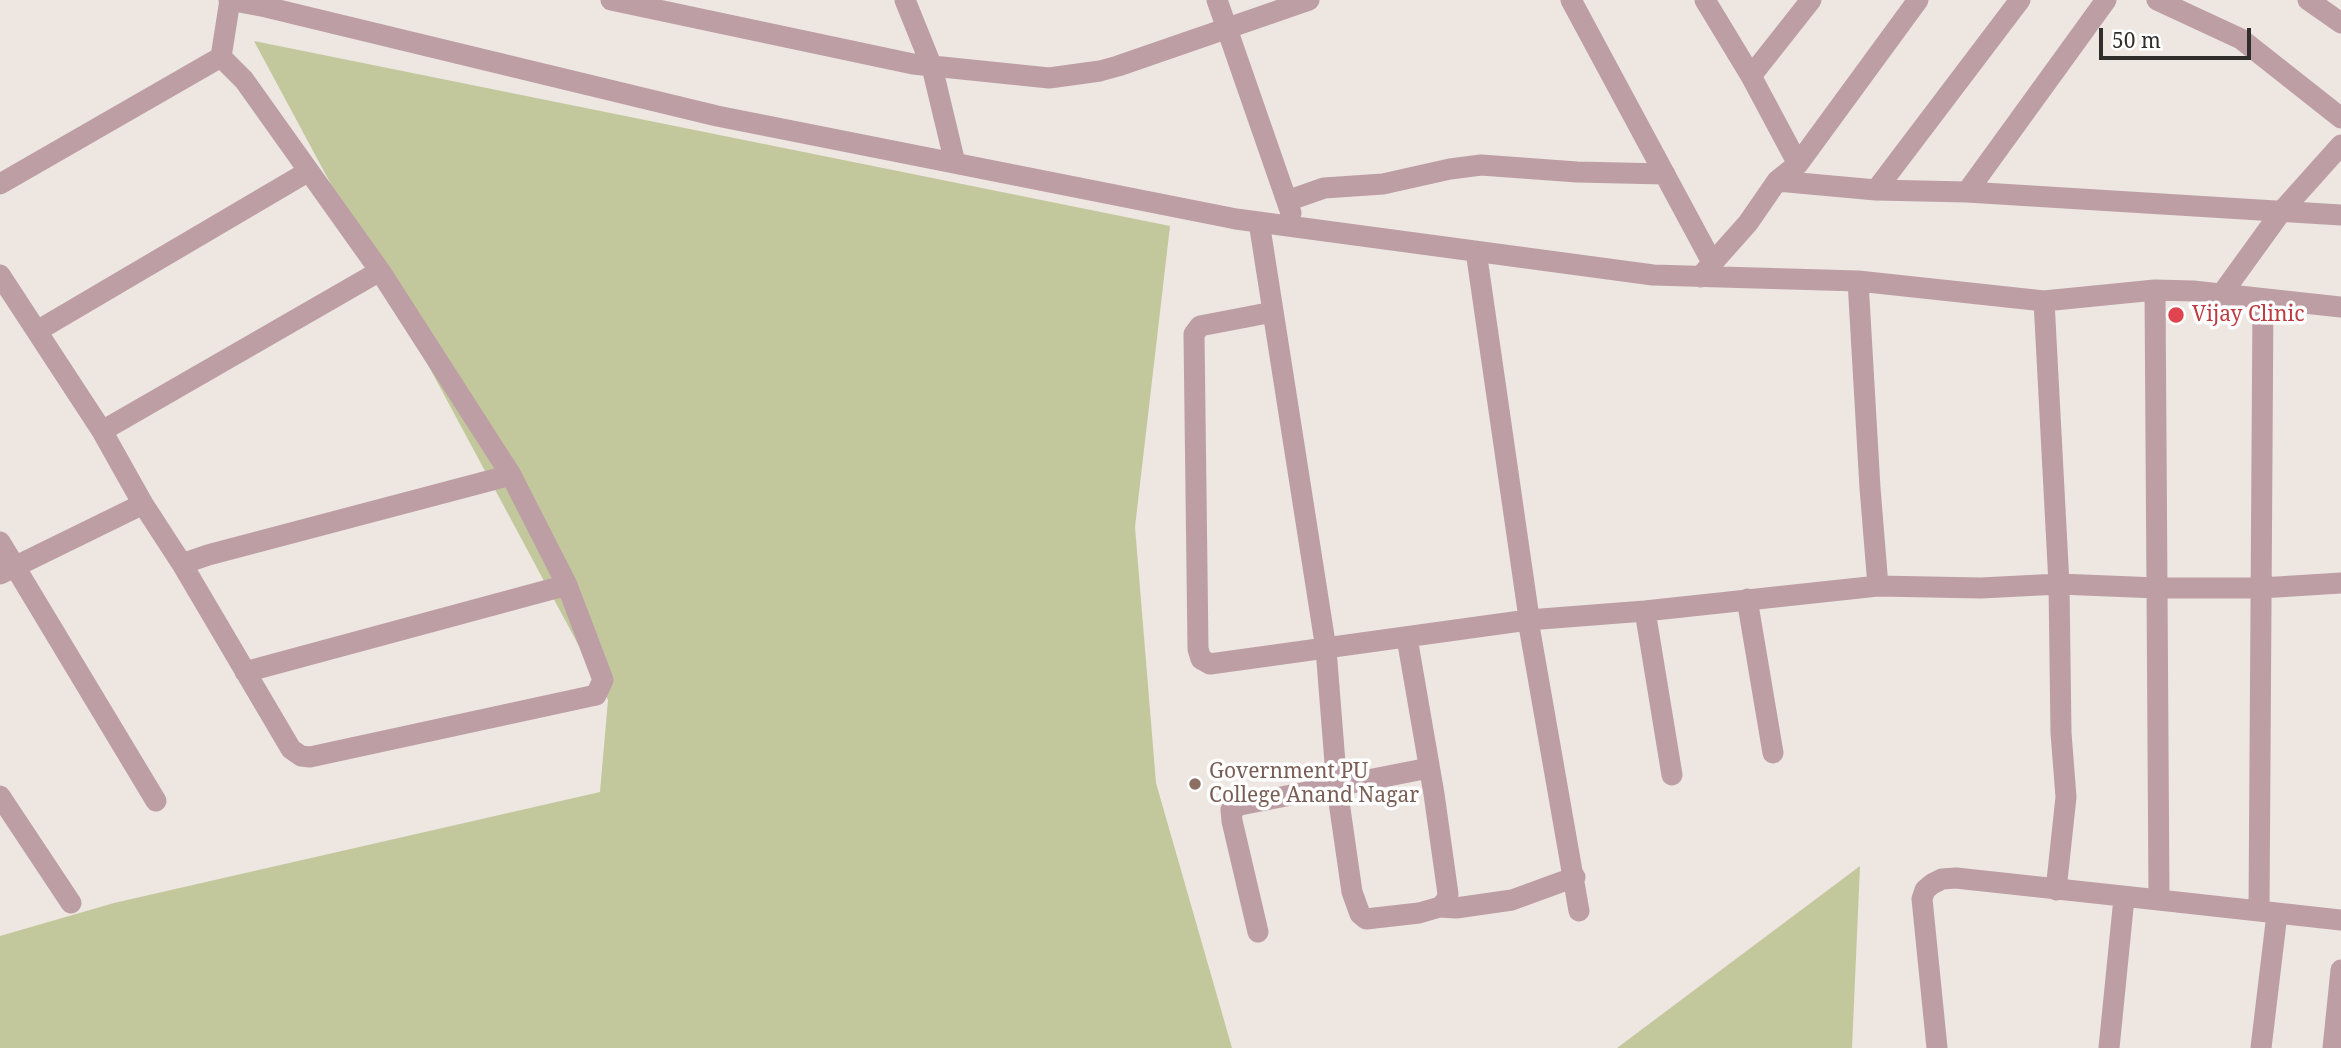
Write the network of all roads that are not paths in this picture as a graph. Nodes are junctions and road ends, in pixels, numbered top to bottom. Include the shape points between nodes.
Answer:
1 (229, 0) edge
2 (611, 0) edge
3 (905, 0) edge
4 (1217, 0) edge
5 (1309, 0) edge
6 (1571, 0) edge
7 (1705, 0) edge
8 (1811, 0) edge
9 (1918, 0) edge
10 (2021, 0) edge
11 (2106, 0) edge
12 (2157, 0) edge
13 (2308, 0) edge
14 (264, 3) edge
15 (2341, 23) edge
16 (1226, 30) junction
17 (221, 57) junction
18 (932, 67) junction
19 (1751, 76) junction
20 (2341, 118) edge
21 (2341, 145) edge
22 (955, 163) junction
23 (1798, 164) junction
24 (309, 171) junction
25 (1665, 174) junction
26 (1777, 181) junction
27 (0, 184) edge
28 (1876, 190) junction
29 (1967, 192) junction
30 (1287, 201) junction
31 (2281, 212) junction
32 (2341, 215) edge
33 (1259, 222) junction
34 (1296, 227) junction
35 (1476, 251) junction
36 (1707, 270) junction
37 (380, 271) junction
38 (0, 275) edge
39 (1858, 281) junction
40 (2155, 290) junction
41 (2221, 295) junction
42 (2263, 299) junction
43 (2044, 300) junction
44 (2341, 307) edge
45 (1273, 312) junction
46 (37, 331) junction
47 (102, 431) junction
48 (511, 475) junction
49 (142, 504) junction
50 (0, 542) edge
51 (181, 564) junction
52 (8, 570) edge
53 (2341, 583) edge
54 (2059, 584) junction
55 (567, 585) junction
56 (1878, 586) junction
57 (2157, 588) junction
58 (2261, 588) junction
59 (1748, 599) junction
60 (1645, 611) junction
61 (1528, 620) junction
62 (1407, 638) junction
63 (1326, 649) junction
64 (245, 672) junction
65 (1773, 754) dead end
66 (1429, 768) junction
67 (1672, 775) dead end
68 (1338, 788) junction
69 (0, 796) edge
70 (156, 801) dead end
71 (1574, 877) junction
72 (2056, 890) junction
73 (2124, 898) junction
74 (2159, 900) junction
75 (72, 903) dead end
76 (1440, 907) junction
77 (1579, 911) dead end
78 (2268, 913) junction
79 (2341, 920) edge
80 (1258, 932) dead end
81 (2341, 970) edge
82 (1937, 1048) edge
83 (2109, 1048) edge
84 (2261, 1048) edge
85 (2333, 1048) edge

1 - 14 street
1 - 17 street
2 - 18 street
3 - 18 street
4 - 16 street
5 - 16 street
6 - 25 street
7 - 19 street
8 - 19 street
9 - 23 street
10 - 28 street
11 - 29 street
12 - 20 street via 2241,39
13 - 15 street
14 - 22 street via 717,116
16 - 18 street via 1100,71 1049,78
16 - 30 street
17 - 24 street via 244,80
17 - 27 street
18 - 22 street
19 - 23 street
21 - 31 street
22 - 33 street
23 - 26 street
24 - 37 street
24 - 46 street
25 - 30 street via 1481,165 1383,184 1324,188
25 - 36 street
26 - 28 street
26 - 36 street
28 - 29 street
29 - 31 street
30 - 34 street
31 - 32 street
31 - 41 street
33 - 34 street
33 - 45 street
34 - 35 street
35 - 36 street via 1653,275
35 - 61 street
36 - 39 street
37 - 47 street
37 - 48 street
38 - 46 street
39 - 43 street
39 - 56 street
40 - 41 street
40 - 43 street
40 - 57 street
41 - 42 street
42 - 44 street
42 - 58 street
43 - 54 street
45 - 63 street
45 - 63 street via 1200,326 1194,334 1198,649 1201,659 1210,664
46 - 47 street
47 - 49 street
48 - 51 street
48 - 55 street
49 - 51 street
49 - 52 street
50 - 52 street
51 - 64 street
52 - 70 street
53 - 58 street
54 - 56 street
54 - 57 street
54 - 72 street via 2066,797
55 - 64 street
55 - 64 street via 603,680 596,695 310,757 291,749
56 - 59 street
57 - 58 street
57 - 74 street
58 - 78 street
59 - 60 street
59 - 65 street
60 - 61 street
60 - 67 street
61 - 62 street
61 - 71 street
62 - 63 street
62 - 66 street
63 - 68 street
66 - 68 street
66 - 76 street via 1448,894
68 - 76 street via 1352,892 1360,914 1366,919 1382,918
68 - 80 street via 1231,810
69 - 75 street
71 - 76 street via 1512,900
71 - 77 street
72 - 73 street
72 - 82 street via 1956,878 1942,879 1925,890 1922,899
73 - 74 street
73 - 83 street
74 - 78 street
78 - 79 street
78 - 84 street
81 - 85 street

